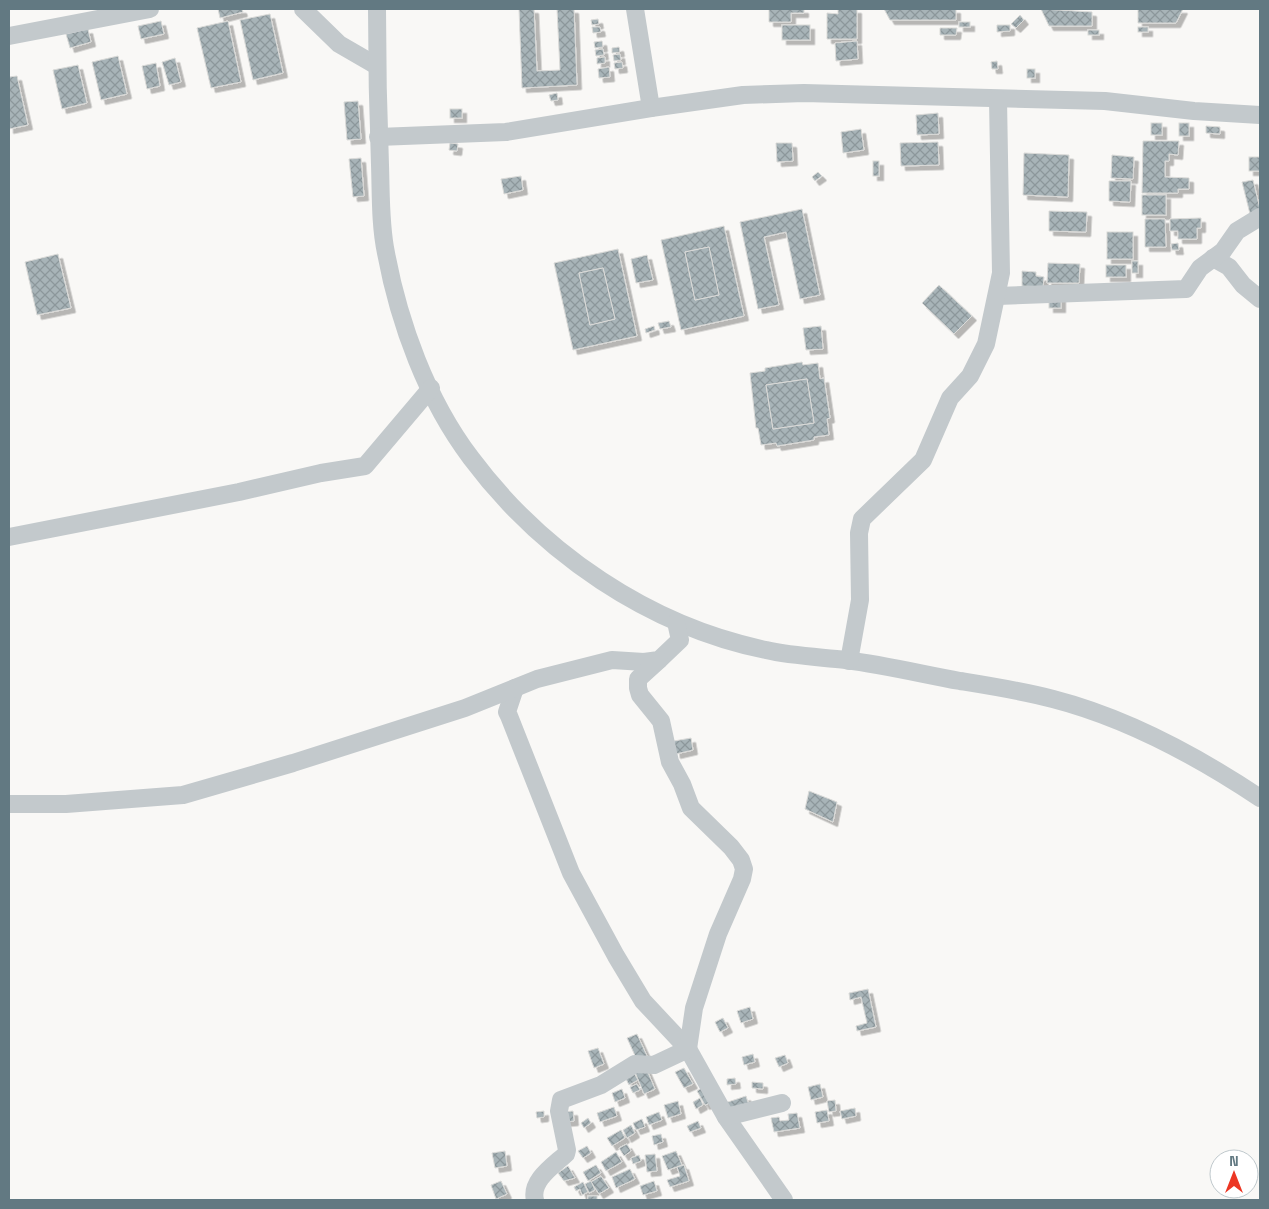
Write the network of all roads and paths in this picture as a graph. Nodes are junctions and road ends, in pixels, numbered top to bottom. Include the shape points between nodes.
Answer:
1 (150, 9) edge
2 (303, 9) edge
3 (377, 9) edge
4 (635, 9) edge
5 (9, 36) edge
6 (377, 66) junction
7 (998, 99) junction
8 (651, 108) junction
9 (1260, 115) edge
10 (378, 137) junction
11 (1260, 217) edge
12 (1213, 258) junction
13 (997, 296) junction
14 (1260, 299) edge
15 (431, 388) junction
16 (9, 537) edge
17 (676, 622) junction
18 (659, 660) junction
19 (849, 661) junction
20 (515, 688) junction
21 (1260, 798) edge
22 (9, 804) edge
23 (688, 1049) junction
24 (782, 1104) dead end
25 (726, 1118) junction
26 (535, 1200) edge
27 (784, 1200) edge

1 - 5 street
2 - 6 street via 339,44
3 - 6 street
4 - 8 street
6 - 10 street
7 - 8 street via 804,93 743,95
7 - 9 street via 1105,101 1194,112
7 - 13 street via 1002,248
8 - 10 street via 506,132
10 - 15 street via 382,220 391,281 406,332
11 - 12 street via 1237,231 1227,247
12 - 13 street via 1200,268 1183,290
12 - 14 street via 1230,267 1243,286
13 - 19 street via 986,344 970,376 950,398 923,460 862,519 859,533 860,600
15 - 16 street via 365,466
15 - 17 street via 470,457 522,517 589,572
17 - 18 street via 680,640
17 - 19 street via 767,651
18 - 20 street via 600,662
18 - 23 street via 638,679 638,692 661,721 667,756 690,808 731,848 744,869 694,1008
19 - 21 street via 1029,694 1079,707 1172,746
20 - 22 street via 464,708 183,795 66,804
20 - 23 street via 509,716 571,873 640,997
23 - 25 street
23 - 26 street via 654,1065 636,1064 601,1086 561,1100 559,1111 566,1154 536,1183
24 - 25 street
25 - 27 street

